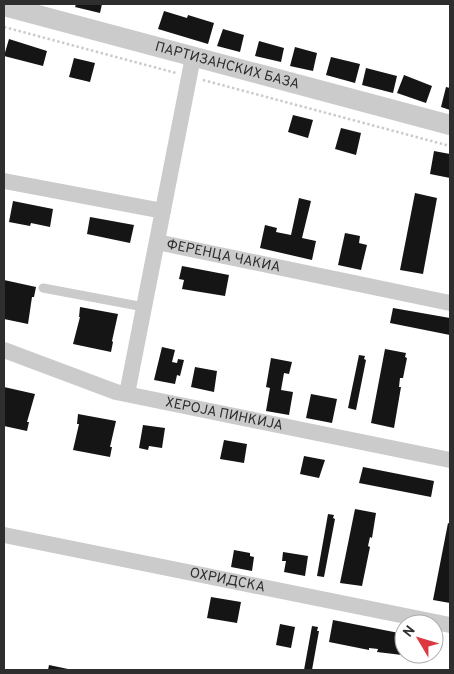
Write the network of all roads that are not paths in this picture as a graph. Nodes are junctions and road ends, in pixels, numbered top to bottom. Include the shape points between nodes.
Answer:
1 (4, 6) edge
2 (193, 57) junction
3 (450, 125) edge
4 (4, 181) edge
5 (163, 211) junction
6 (157, 242) junction
7 (43, 288) dead end
8 (450, 303) edge
9 (144, 307) junction
10 (4, 350) edge
11 (127, 394) junction
12 (450, 460) edge
13 (4, 535) edge
14 (450, 625) edge

1 - 2 street, ПАРТИЗАНСКИХ БАЗА
2 - 3 street, ПАРТИЗАНСКИХ БАЗА
2 - 5 street, ФЕРЕНЦА ЧАКИА
4 - 5 street
5 - 6 street, ФЕРЕНЦА ЧАКИА
6 - 8 street, ФЕРЕНЦА ЧАКИА
6 - 9 street
7 - 9 lane
9 - 11 street
10 - 11 street, ХЕРОЈА ПИНКИЈА
11 - 12 street, ХЕРОЈА ПИНКИЈА
13 - 14 street, ОХРИДСКА

